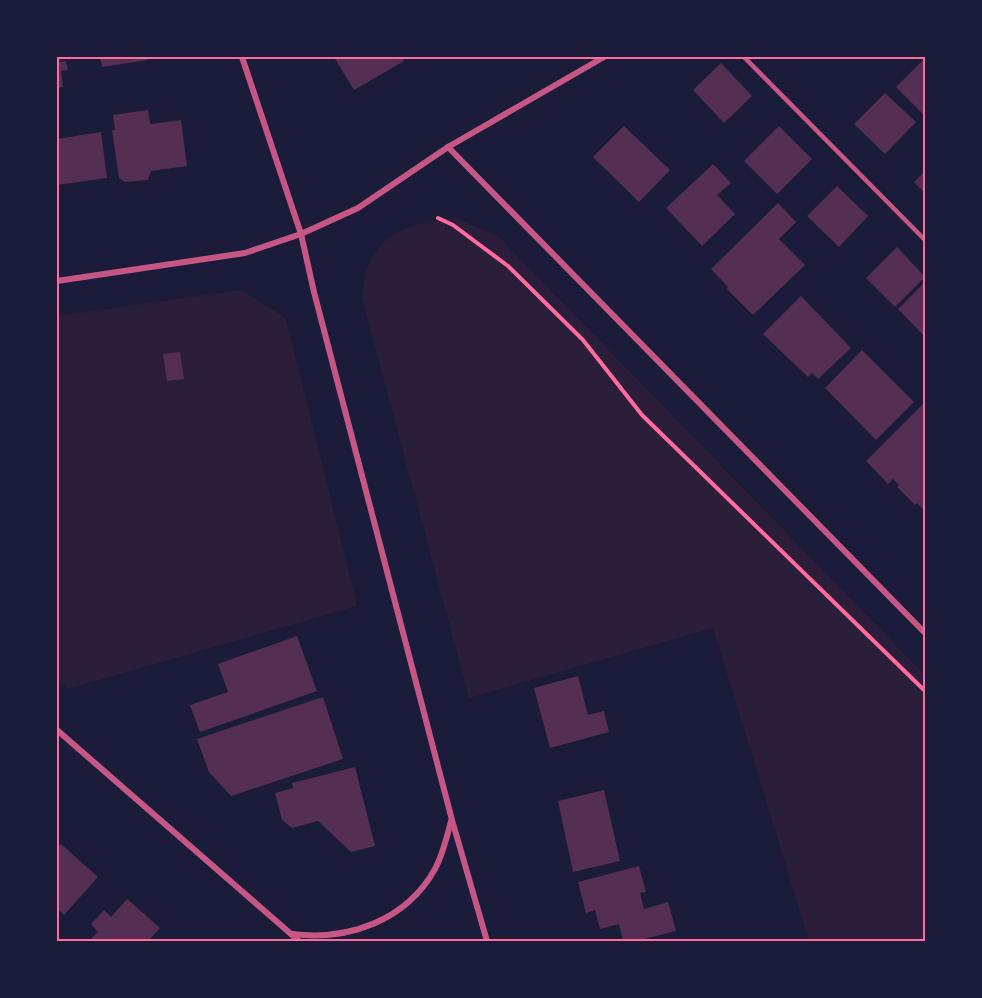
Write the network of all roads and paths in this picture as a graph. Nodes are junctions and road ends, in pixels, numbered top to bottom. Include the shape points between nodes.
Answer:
1 (242, 57) edge
2 (604, 57) edge
3 (744, 57) edge
4 (448, 147) junction
5 (438, 218) dead end
6 (301, 234) junction
7 (925, 240) edge
8 (57, 281) edge
9 (925, 633) edge
10 (925, 691) edge
11 (57, 730) edge
12 (452, 820) junction
13 (292, 934) junction
14 (299, 941) edge
15 (488, 941) edge

1 - 6 street
2 - 4 street
3 - 7 lane
4 - 6 street via 358,207
4 - 9 street
5 - 10 path via 508,266 583,340 642,415
6 - 8 street via 245,253
6 - 12 street
11 - 13 street
12 - 13 street via 434,870 400,909 378,923 346,933 314,937
12 - 15 street
13 - 14 street

